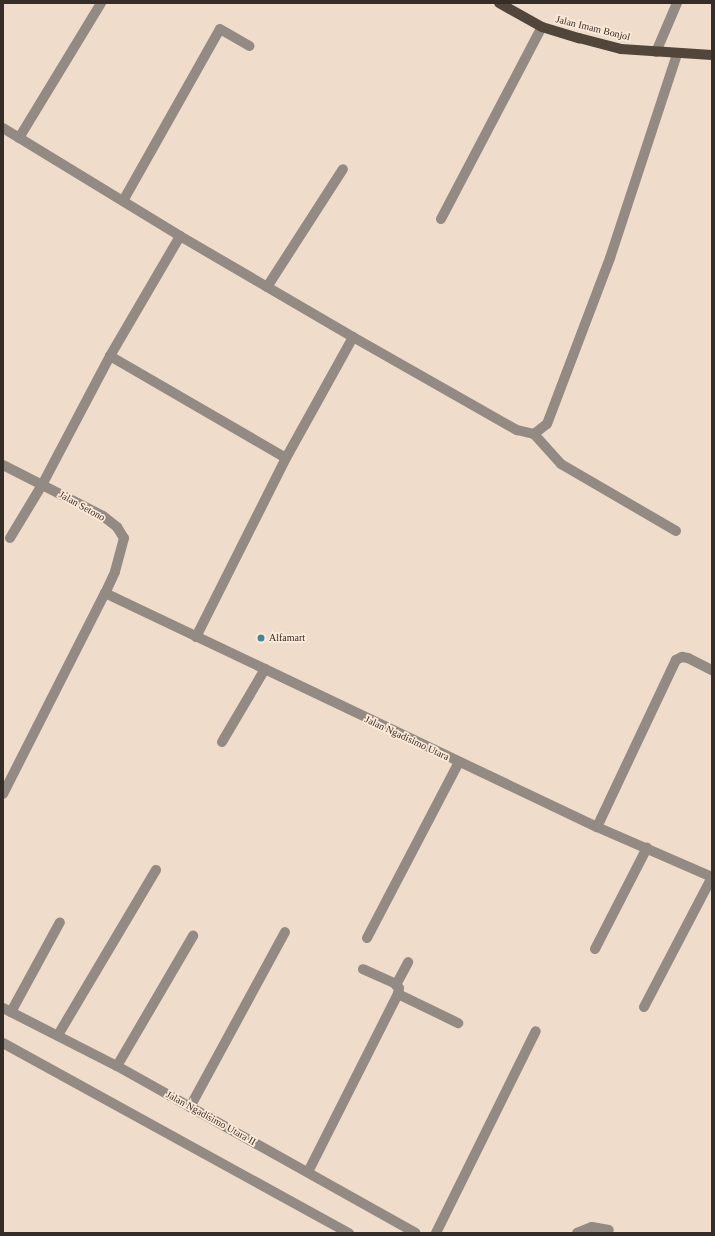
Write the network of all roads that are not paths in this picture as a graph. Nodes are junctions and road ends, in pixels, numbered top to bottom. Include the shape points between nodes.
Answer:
1 (101, 3) edge
2 (499, 3) edge
3 (677, 3) edge
4 (542, 27) junction
5 (249, 46) dead end
6 (656, 52) junction
7 (677, 54) junction
8 (712, 55) edge
9 (3, 128) edge
10 (19, 138) junction
11 (342, 169) dead end
12 (123, 201) junction
13 (441, 219) dead end
14 (180, 236) junction
15 (267, 287) junction
16 (352, 337) junction
17 (110, 356) junction
18 (534, 434) junction
19 (286, 458) junction
20 (3, 465) edge
21 (42, 485) junction
22 (676, 531) dead end
23 (10, 538) dead end
24 (105, 593) junction
25 (196, 636) junction
26 (265, 669) junction
27 (712, 670) edge
28 (222, 742) dead end
29 (459, 762) junction
30 (3, 794) edge
31 (597, 827) junction
32 (647, 848) junction
33 (156, 870) dead end
34 (712, 877) edge
35 (60, 922) dead end
36 (285, 932) dead end
37 (193, 936) dead end
38 (367, 938) dead end
39 (595, 949) dead end
40 (408, 962) dead end
41 (363, 968) dead end
42 (397, 990) junction
43 (644, 1007) dead end
44 (7, 1010) edge
45 (458, 1022) dead end
46 (536, 1031) dead end
47 (58, 1035) junction
48 (3, 1043) edge
49 (117, 1066) junction
50 (190, 1107) junction
51 (308, 1172) junction
52 (609, 1230) dead end
53 (349, 1233) edge
54 (416, 1233) edge
55 (436, 1233) edge
56 (577, 1233) edge

1 - 10 street
2 - 4 main road, Jalan Imam Bonjol
3 - 6 street
4 - 6 main road, Jalan Imam Bonjol via 621,49
4 - 13 street
5 - 12 street via 220,30
6 - 7 main road, Jalan Imam Bonjol
7 - 8 main road, Jalan Imam Bonjol
7 - 18 street via 610,258 547,424
9 - 10 street
10 - 12 street
11 - 15 street
12 - 14 street
14 - 15 street
14 - 17 street
15 - 16 street
16 - 18 street via 517,430
16 - 19 street
17 - 19 street
17 - 21 street
18 - 22 street via 561,464
19 - 25 street
20 - 21 street, Jalan Setono
21 - 23 street
21 - 24 street, Jalan Setono via 103,516 117,527 124,538 115,572
24 - 25 street, Jalan Ngadisimo Utara
24 - 30 street
25 - 26 street, Jalan Ngadisimo Utara
26 - 28 street
26 - 29 street, Jalan Ngadisimo Utara
27 - 31 street via 688,658 676,660
29 - 31 street, Jalan Ngadisimo Utara
29 - 38 street
31 - 32 street, Jalan Ngadisimo Utara
32 - 34 street, Jalan Ngadisimo Utara
32 - 39 street
33 - 47 street
34 - 43 street
35 - 44 street
36 - 50 street
37 - 49 street
40 - 42 street
41 - 42 street
42 - 45 street
42 - 51 street
44 - 47 street, Jalan Ngadisimo Utara II
46 - 55 street
47 - 49 street, Jalan Ngadisimo Utara II
48 - 53 street
49 - 50 street, Jalan Ngadisimo Utara II
50 - 51 street, Jalan Ngadisimo Utara II
51 - 54 street, Jalan Ngadisimo Utara II
52 - 56 street via 592,1227

